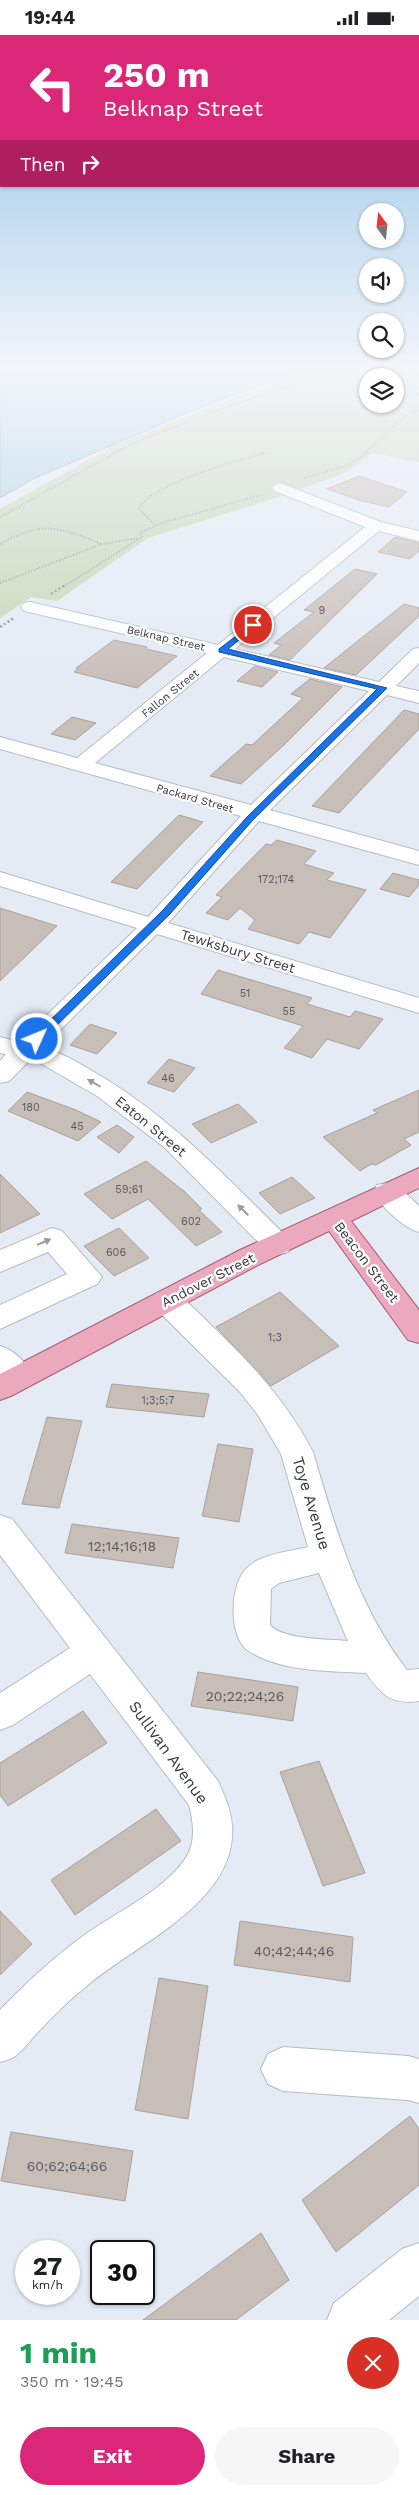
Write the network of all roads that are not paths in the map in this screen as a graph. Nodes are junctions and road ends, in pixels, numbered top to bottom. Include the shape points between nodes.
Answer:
1 (280, 489) road end
2 (376, 526) junction
3 (419, 536) edge
4 (30, 607) road end
5 (222, 650) junction
6 (419, 653) edge
7 (383, 688) junction
8 (419, 697) edge
9 (0, 743) edge
10 (80, 765) junction
11 (254, 814) junction
12 (419, 858) edge
13 (0, 879) edge
14 (153, 925) junction
15 (419, 1006) edge
16 (12, 1048) edge
17 (0, 1075) edge
18 (419, 1177) edge
19 (387, 1192) junction
20 (333, 1217) junction
21 (419, 1222) edge
22 (278, 1245) junction
23 (0, 1262) edge
24 (167, 1301) junction
25 (0, 1318) edge
26 (415, 1319) edge
27 (6, 1374) edge
28 (0, 1529) edge
29 (328, 1556) junction
30 (94, 1652) junction
31 (376, 1658) junction
32 (419, 1685) edge
33 (0, 1713) edge
34 (0, 2041) edge
35 (283, 2069) dead end
36 (419, 2081) edge
37 (419, 2266) edge
38 (351, 2320) edge

1 - 2 street
2 - 3 street
2 - 5 street, Fallon Street
4 - 5 street, Belknap Street
5 - 7 street, Belknap Street
5 - 10 street, Fallon Street
6 - 7 street
7 - 8 street, Belknap Street
7 - 11 street
9 - 10 street, Packard Street
10 - 11 street, Packard Street
11 - 12 street, Packard Street
11 - 14 street
13 - 14 street, Tewksbury Street
14 - 15 street, Tewksbury Street
14 - 16 street
16 - 17 street
22 -> 16 street, Eaton Street via 166,1135 106,1090 49,1057
18 - 19 main road, Andover Street
19 - 20 main road, Andover Street
19 - 21 street
20 - 22 main road, Andover Street
20 - 26 main road, Beacon Street
22 - 24 main road, Andover Street
23 -> 25 street via 52,1238 86,1277
24 - 27 main road, Andover Street
24 - 29 street, Toye Avenue via 251,1384 284,1428 297,1452
28 - 30 street, Sullivan Avenue
29 - 31 street, Toye Avenue
29 - 31 street via 269,1571 255,1582 250,1619 254,1635 266,1644 295,1652
30 - 33 street
30 - 34 street, Sullivan Avenue via 204,1794 211,1808 213,1823 210,1850 197,1876 186,1888 76,1967
31 - 32 street, Toye Avenue via 394,1682 404,1687
35 - 36 street
37 - 38 street

